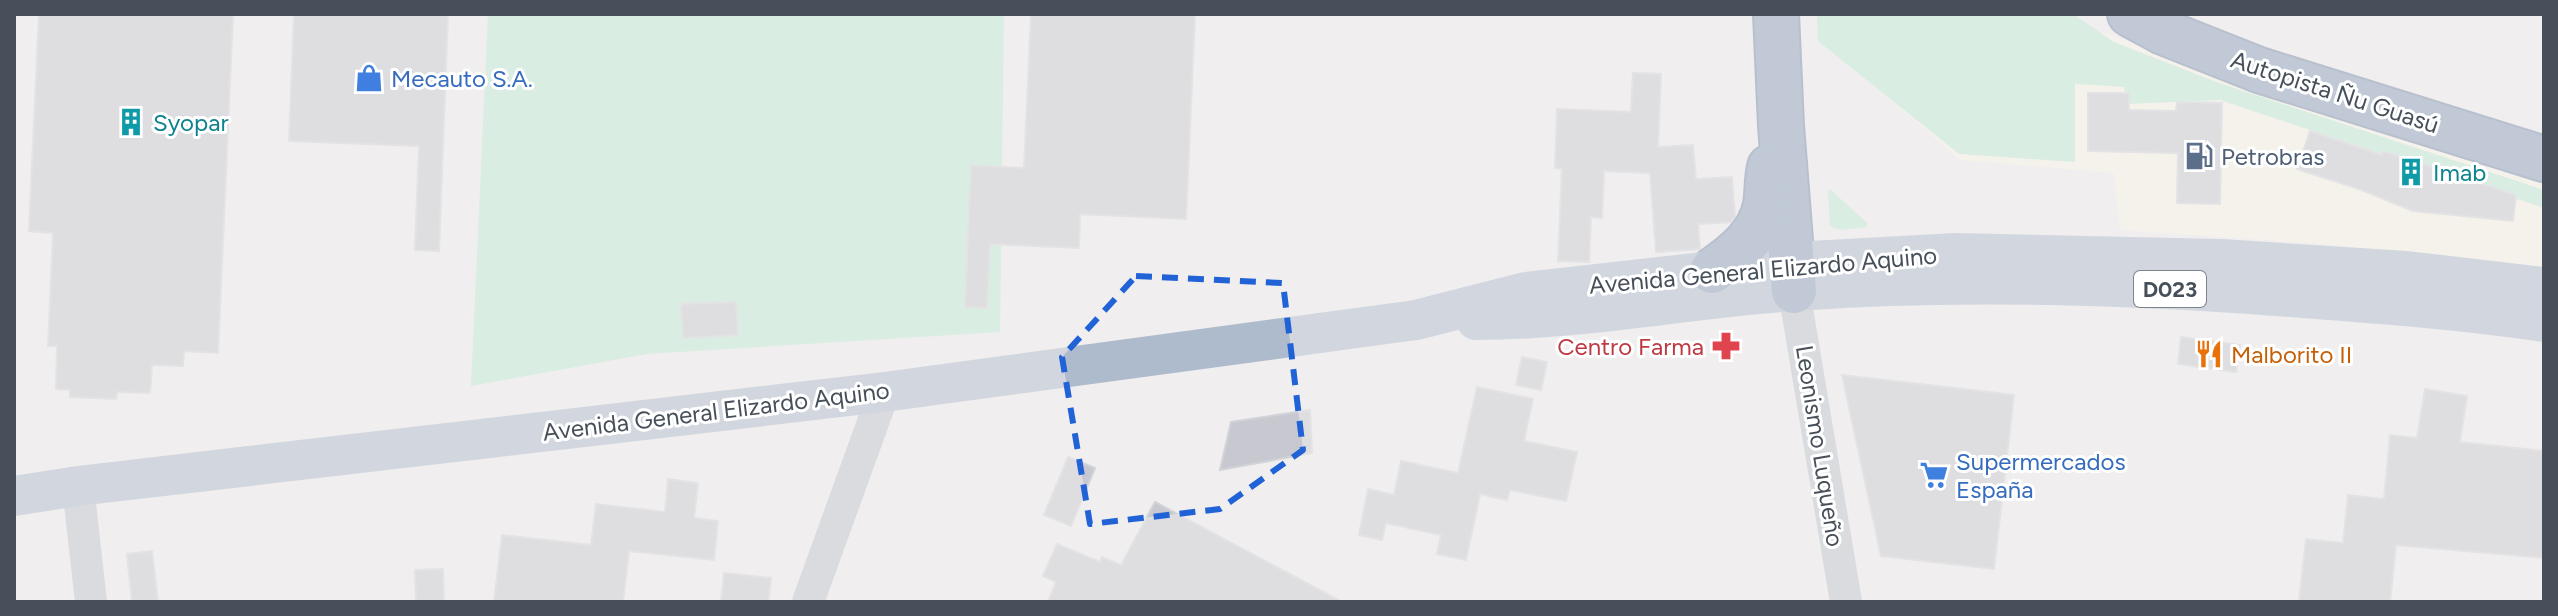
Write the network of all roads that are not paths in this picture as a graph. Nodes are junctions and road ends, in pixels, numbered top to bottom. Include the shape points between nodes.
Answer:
1 (1776, 14) edge
2 (2130, 14) edge
3 (1781, 126) junction
4 (2544, 159) edge
5 (1712, 271) junction
6 (1793, 276) junction
7 (2269, 278) junction
8 (2544, 287) edge
9 (1416, 320) junction
10 (2544, 322) edge
11 (884, 392) junction
12 (78, 486) junction
13 (14, 496) edge
14 (91, 602) edge
15 (808, 602) edge
16 (1846, 602) edge

1 - 3 highway
2 - 4 highway, Autopista Ñu Guasú via 2259,70
3 - 5 highway via 1756,229 1741,250
3 - 6 highway
5 - 6 main road, Avenida General Elizardo Aquino
5 - 9 main road, Avenida General Elizardo Aquino via 1526,292
6 - 7 main road, Avenida General Elizardo Aquino via 1956,253
6 - 9 main road, Avenida General Elizardo Aquino via 1529,320
6 - 16 street, Leonismo Luqueño
7 - 8 main road, Avenida General Elizardo Aquino via 2407,271
7 - 10 main road, Avenida General Elizardo Aquino via 2406,306
9 - 11 main road, Avenida General Elizardo Aquino
11 - 12 main road, Avenida General Elizardo Aquino
11 - 15 street
12 - 13 main road, Avenida General Elizardo Aquino
12 - 14 street

